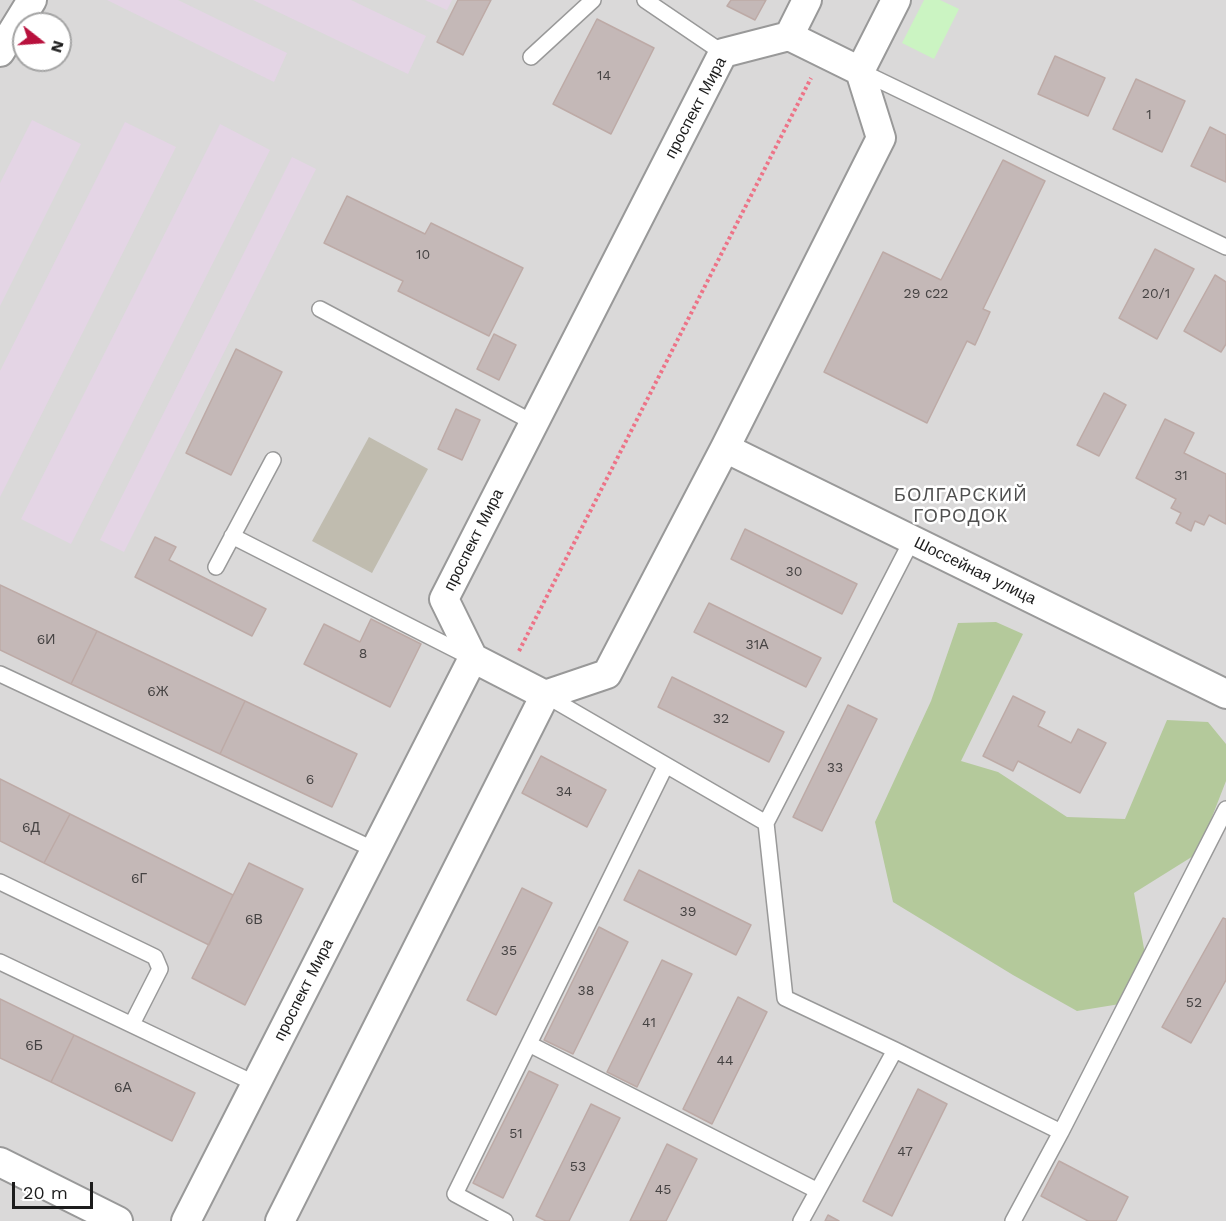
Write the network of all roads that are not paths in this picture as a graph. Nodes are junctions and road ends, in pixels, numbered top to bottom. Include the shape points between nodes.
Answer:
1 (32, 0) edge
2 (593, 0) edge
3 (645, 0) edge
4 (807, 0) edge
5 (896, 0) edge
6 (789, 36) junction
7 (0, 52) edge
8 (723, 53) junction
9 (531, 57) dead end
10 (860, 71) junction
11 (1226, 247) edge
12 (320, 309) dead end
13 (534, 423) junction
14 (725, 448) junction
15 (273, 460) dead end
16 (232, 536) junction
17 (912, 540) junction
18 (216, 567) dead end
19 (472, 658) junction
20 (0, 674) edge
21 (1226, 694) edge
22 (545, 695) junction
23 (666, 765) junction
24 (1226, 809) edge
25 (766, 823) junction
26 (375, 850) junction
27 (0, 882) edge
28 (0, 962) edge
29 (132, 1024) junction
30 (529, 1044) junction
31 (895, 1050) junction
32 (256, 1084) junction
33 (1061, 1132) junction
34 (0, 1163) edge
35 (816, 1190) junction
36 (118, 1221) edge
37 (186, 1221) edge
38 (280, 1221) edge
39 (505, 1221) edge
40 (801, 1221) edge
41 (1012, 1221) edge

1 - 7 street
2 - 9 lane
3 - 8 lane
4 - 6 street
5 - 10 street
6 - 8 street, проспект Мира
6 - 10 street
8 - 13 street, проспект Мира
10 - 11 lane
10 - 14 street via 881,138
12 - 13 lane
13 - 19 street, проспект Мира via 444,599
14 - 17 street, Шоссейная улица
14 - 22 street via 607,674
15 - 16 lane
16 - 18 lane
16 - 19 lane
17 - 21 street, Шоссейная улица
17 - 25 lane
19 - 22 street
19 - 26 street, проспект Мира
20 - 26 lane
22 - 23 lane
22 - 38 street
23 - 25 lane
23 - 30 lane
24 - 33 lane
25 - 31 lane via 785,998
26 - 32 street, проспект Мира
27 - 29 lane via 155,957 160,969
28 - 29 lane
29 - 32 lane
30 - 35 lane
30 - 39 lane via 455,1194
31 - 33 lane
31 - 35 lane
32 - 37 street, проспект Мира
33 - 41 lane
34 - 36 street
35 - 40 lane

